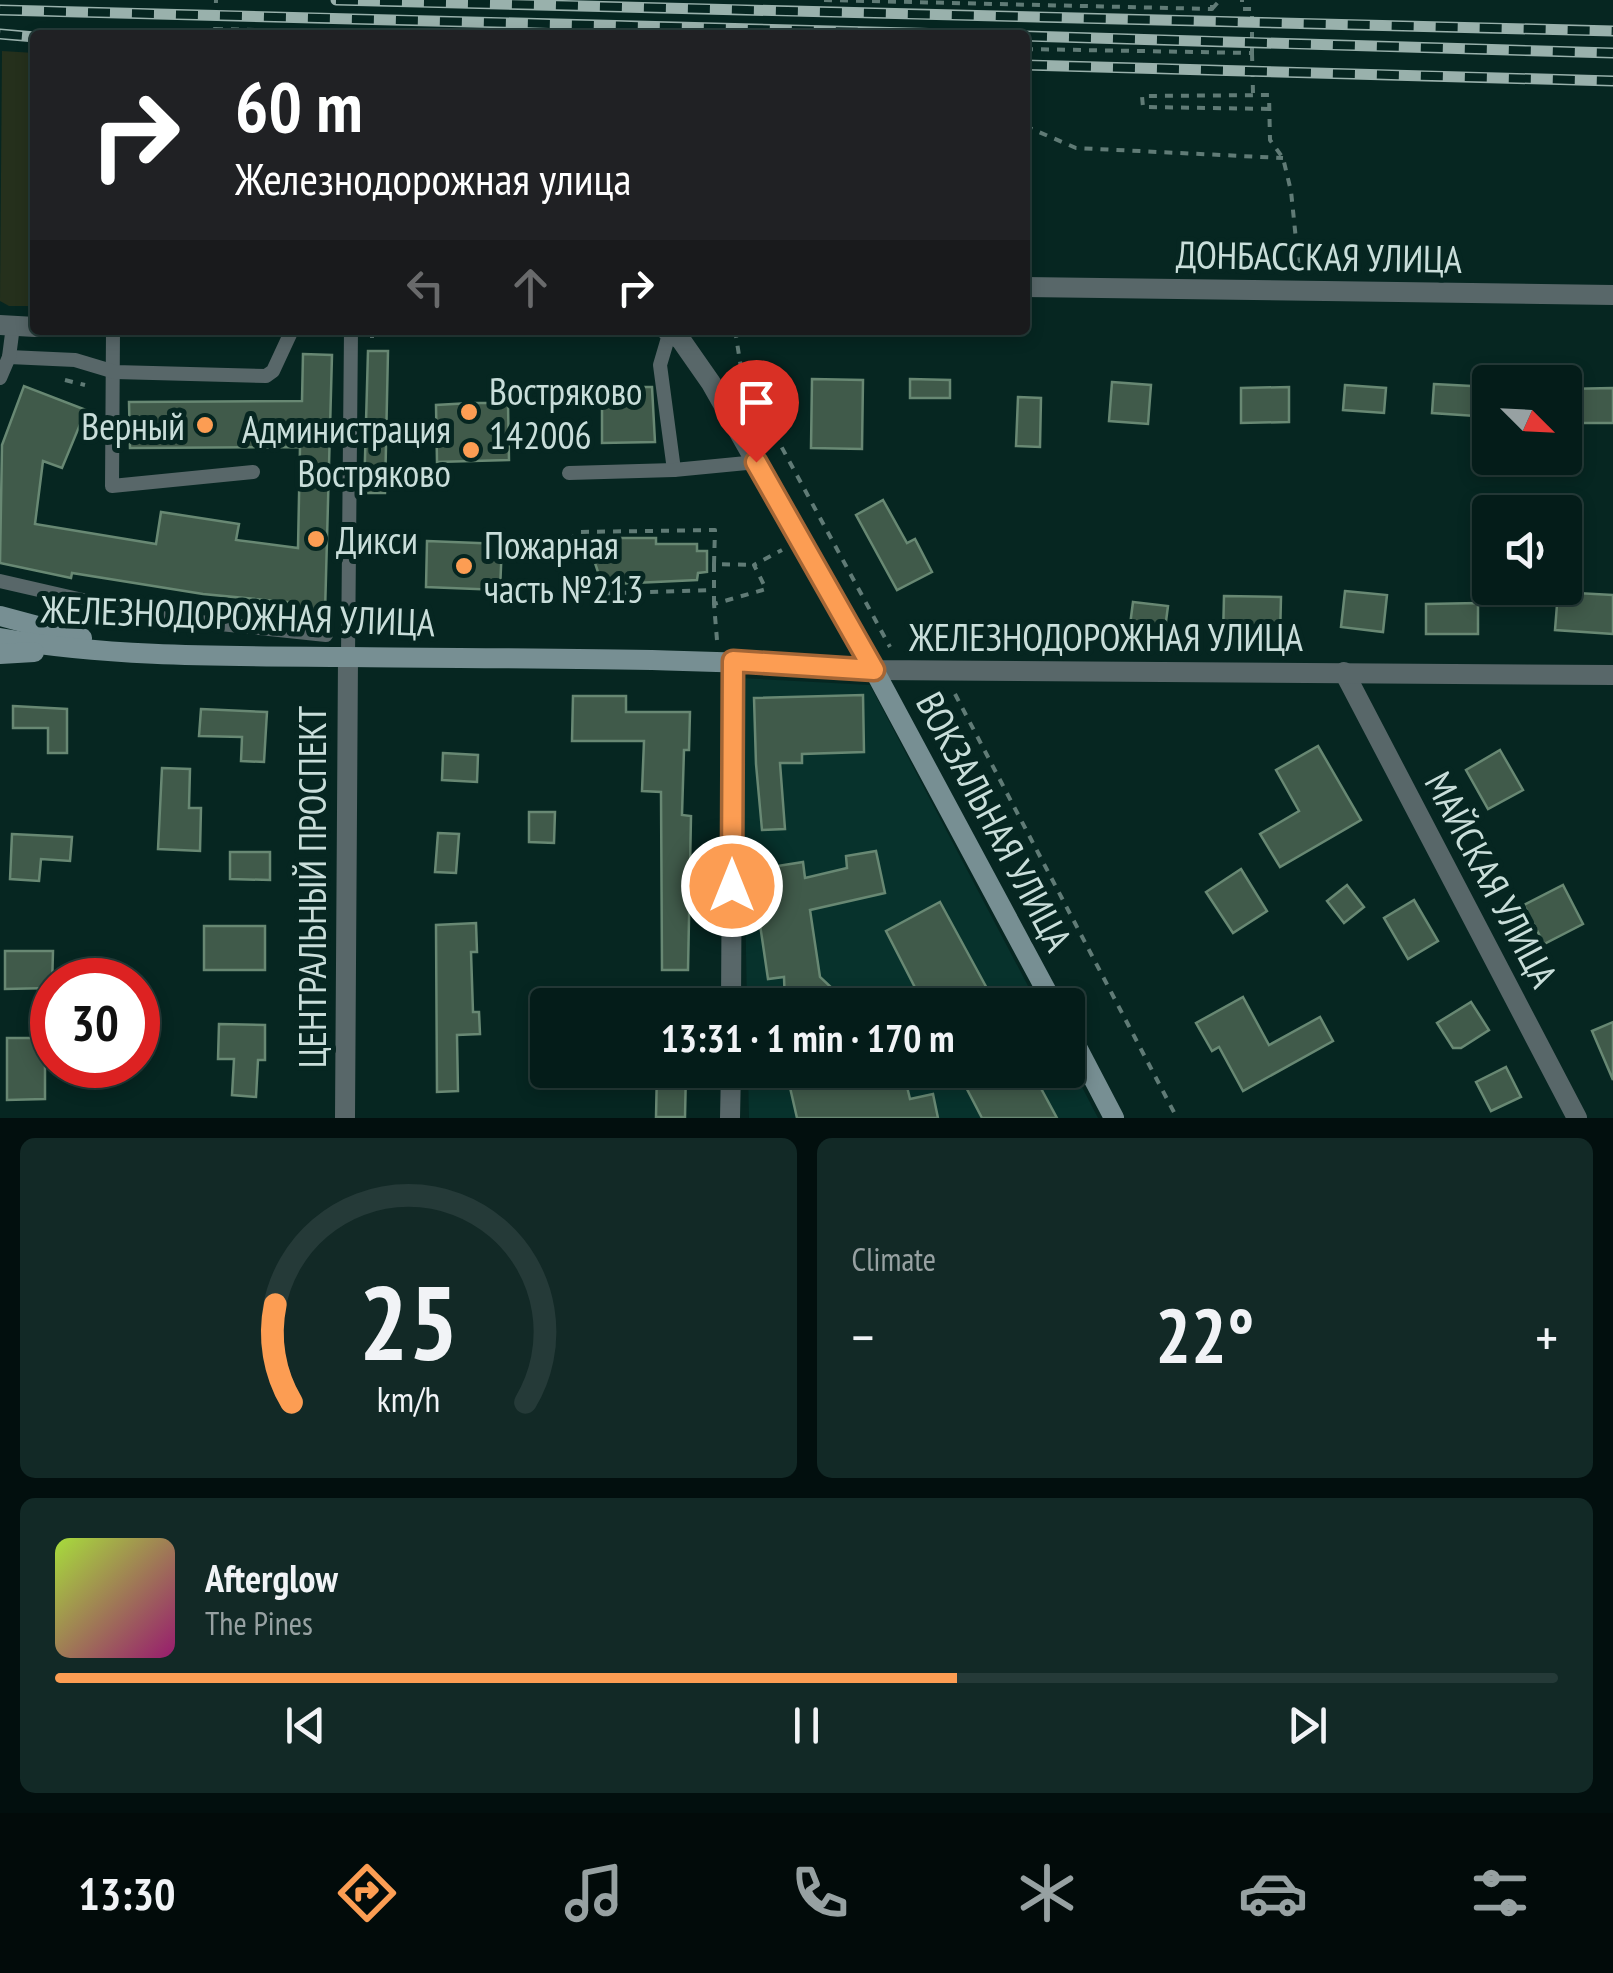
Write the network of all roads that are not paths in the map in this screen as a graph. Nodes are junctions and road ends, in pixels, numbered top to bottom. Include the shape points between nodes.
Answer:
1 (1030, 287) edge
2 (1613, 294) edge
3 (6, 325) edge
4 (114, 335) edge
5 (290, 335) edge
6 (351, 335) edge
7 (668, 335) edge
8 (675, 335) edge
9 (9, 357) junction
10 (115, 372) junction
11 (0, 378) edge
12 (756, 462) junction
13 (674, 470) junction
14 (252, 472) dead end
15 (568, 473) dead end
16 (0, 580) edge
17 (0, 616) edge
18 (326, 635) dead end
19 (0, 638) edge
20 (86, 648) junction
21 (147, 652) junction
22 (0, 654) edge
23 (348, 657) junction
24 (733, 661) junction
25 (874, 670) junction
26 (1344, 672) junction
27 (1613, 676) edge
28 (731, 988) edge
29 (1045, 988) edge
30 (1085, 1063) edge
31 (730, 1088) edge
32 (345, 1118) edge
33 (730, 1118) edge
34 (1114, 1118) edge
35 (1577, 1118) edge

1 - 2 street, ДОНБАССКАЯ УЛИЦА
3 - 9 lane
4 - 10 lane
5 - 10 lane via 266,376
6 - 23 lane
7 - 13 lane via 660,365
8 - 12 street via 712,383
9 - 10 lane via 75,360
9 - 11 lane
10 - 14 lane via 112,486
12 - 13 lane
12 - 25 street
13 - 15 lane
16 - 18 lane via 161,618
17 - 21 main road
19 - 20 main road, ЖЕЛЕЗНОДОРОЖНАЯ УЛИЦА
20 - 21 main road, ЖЕЛЕЗНОДОРОЖНАЯ УЛИЦА
20 - 22 main road
21 - 23 main road, ЖЕЛЕЗНОДОРОЖНАЯ УЛИЦА
23 - 24 main road, ЖЕЛЕЗНОДОРОЖНАЯ УЛИЦА
23 - 32 street, ЦЕНТРАЛЬНЫЙ ПРОСПЕКТ
24 - 25 main road, ЖЕЛЕЗНОДОРОЖНАЯ УЛИЦА
24 - 28 street
25 - 26 street, ЖЕЛЕЗНОДОРОЖНАЯ УЛИЦА
25 - 29 main road, ВОКЗАЛЬНАЯ УЛИЦА
26 - 27 street, ЖЕЛЕЗНОДОРОЖНАЯ УЛИЦА
26 - 35 street, МАЙСКАЯ УЛИЦА
30 - 34 main road
31 - 33 street

